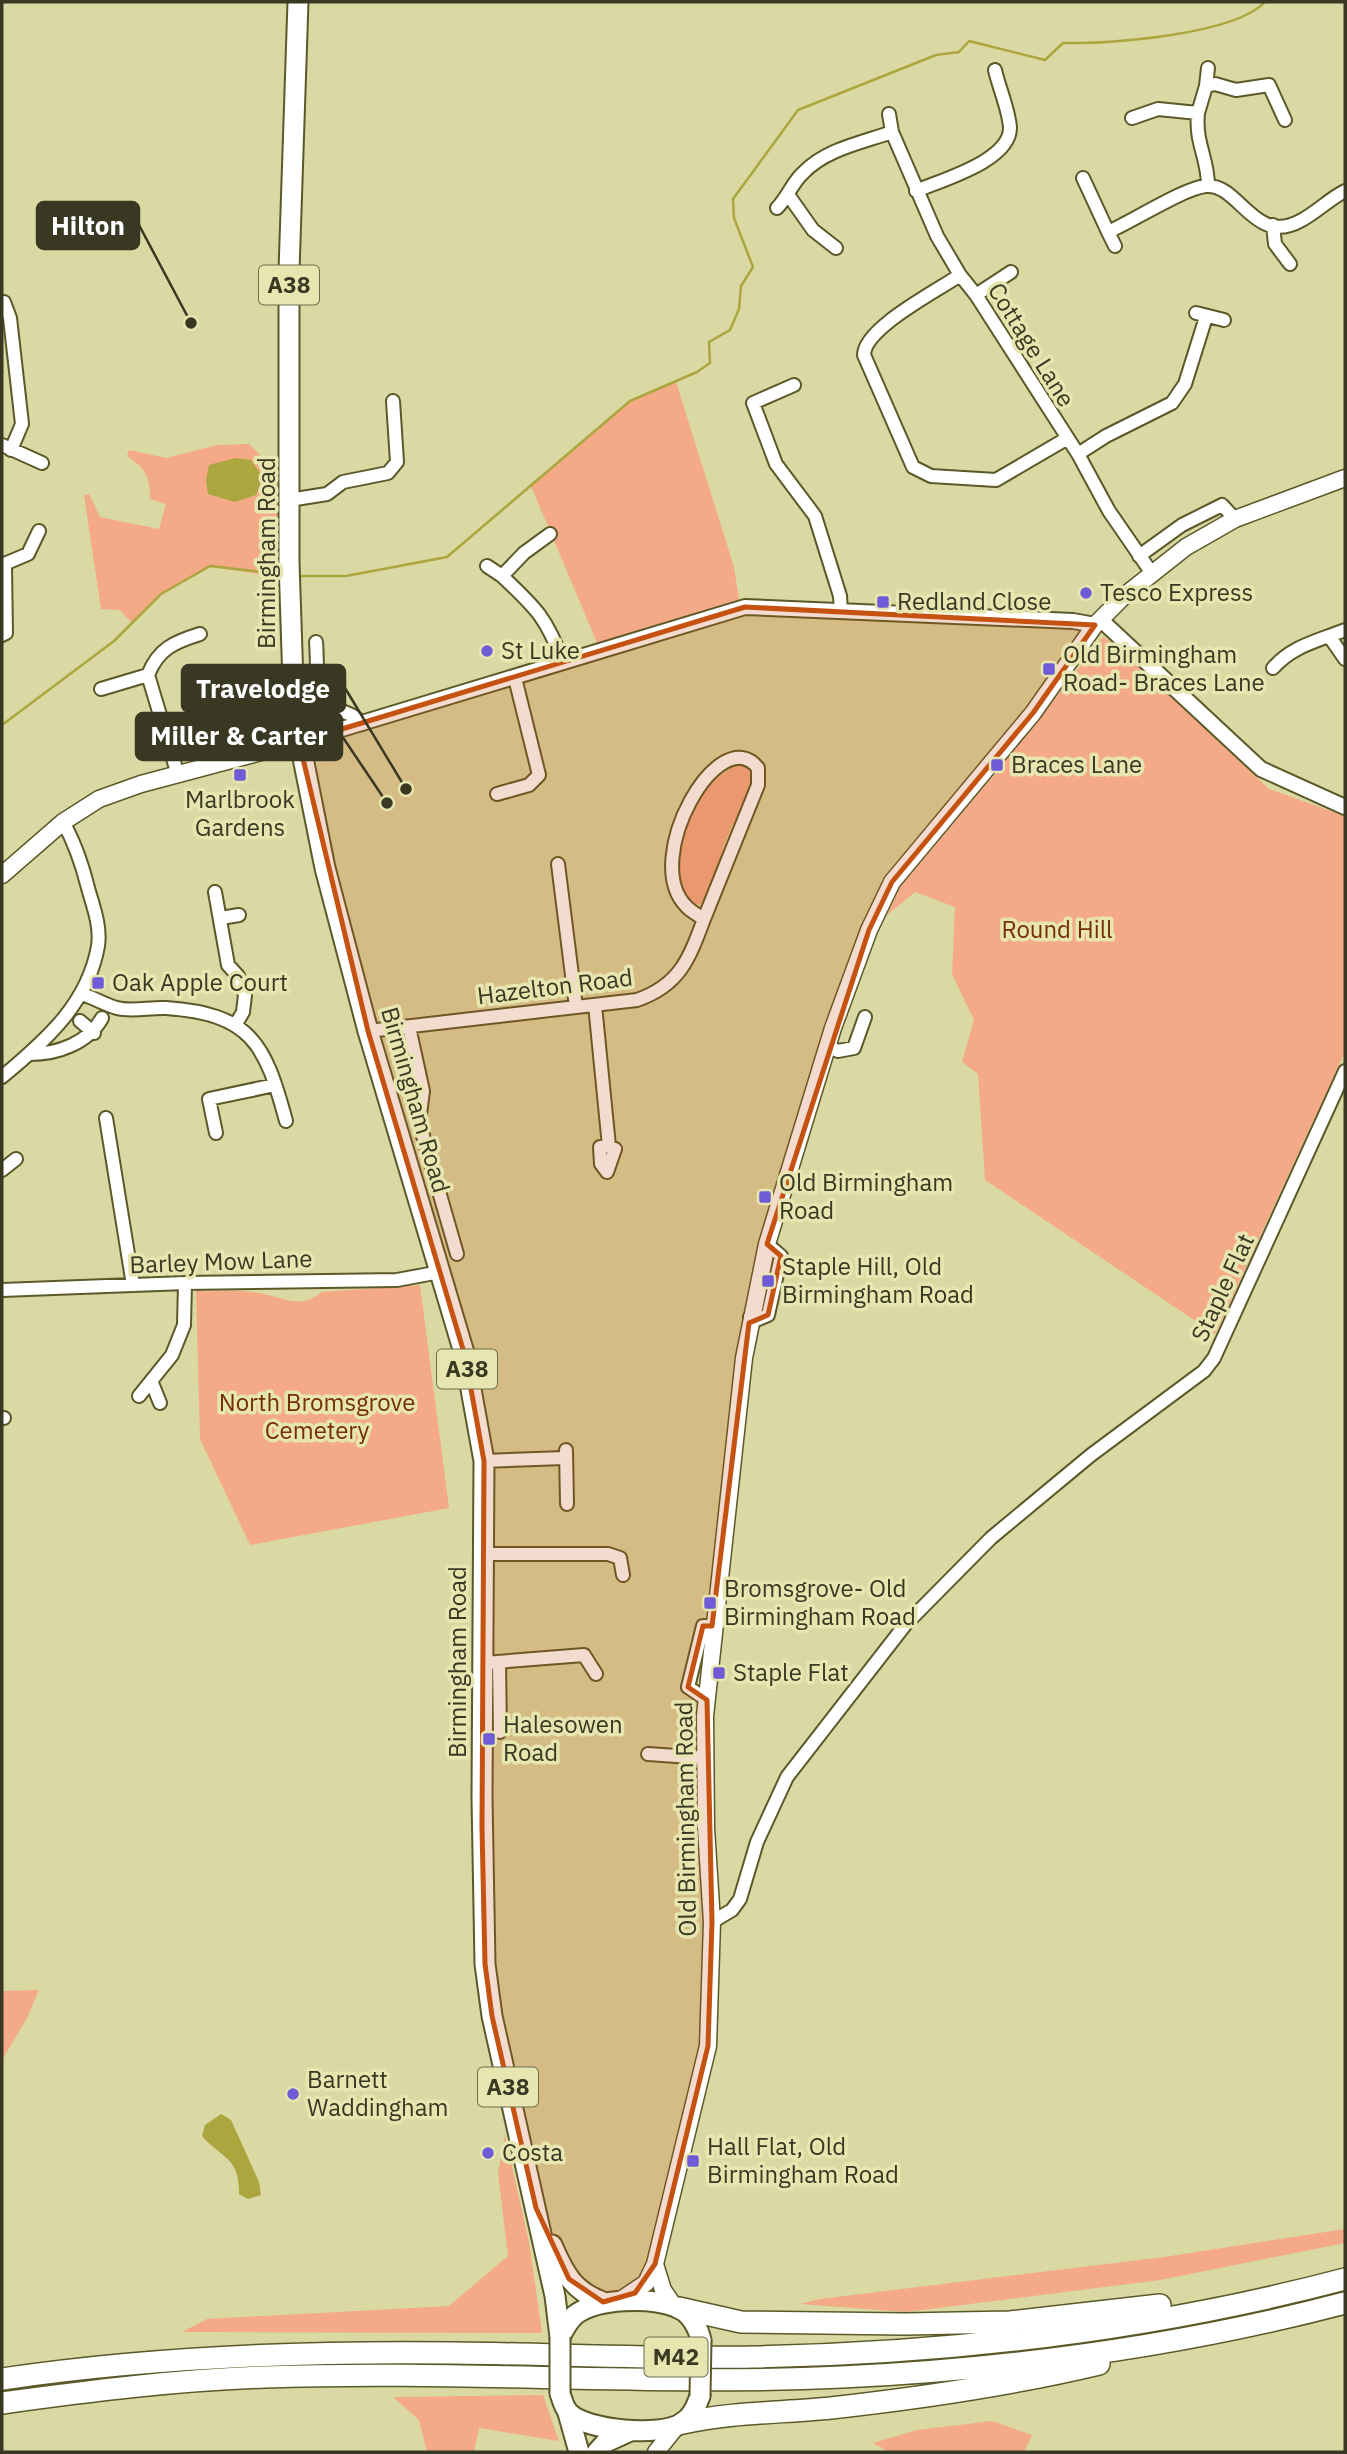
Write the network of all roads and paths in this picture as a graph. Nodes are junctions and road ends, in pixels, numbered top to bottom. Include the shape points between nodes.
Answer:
1 (299, 2) edge
2 (1208, 68) dead end
3 (995, 70) dead end
4 (1206, 86) junction
5 (1198, 113) junction
6 (889, 114) dead end
7 (1132, 118) dead end
8 (1285, 120) dead end
9 (891, 132) junction
10 (1208, 186) junction
11 (1084, 187) dead end
12 (916, 191) junction
13 (1345, 191) edge
14 (789, 197) junction
15 (777, 208) dead end
16 (1273, 225) junction
17 (1108, 232) junction
18 (1115, 246) dead end
19 (836, 248) dead end
20 (1290, 264) dead end
21 (1011, 272) dead end
22 (960, 275) junction
23 (976, 295) junction
24 (4, 302) dead end
25 (6, 319) edge
26 (1224, 320) dead end
27 (794, 385) dead end
28 (393, 401) dead end
29 (1066, 439) junction
30 (6, 447) edge
31 (1078, 454) junction
32 (42, 463) dead end
33 (1345, 478) edge
34 (289, 500) junction
35 (1235, 519) junction
36 (39, 531) dead end
37 (550, 534) dead end
38 (1139, 556) junction
39 (3, 565) edge
40 (487, 566) dead end
41 (1151, 572) junction
42 (502, 576) junction
43 (841, 612) junction
44 (1098, 622) junction
45 (1345, 630) edge
46 (9, 634) edge
47 (200, 634) dead end
48 (1329, 636) junction
49 (316, 642) dead end
50 (1345, 659) edge
51 (563, 663) junction
52 (1273, 668) dead end
53 (148, 675) junction
54 (515, 678) junction
55 (101, 689) dead end
56 (362, 724) junction
57 (299, 742) junction
58 (178, 775) junction
59 (498, 794) dead end
60 (1345, 807) edge
61 (63, 822) junction
62 (558, 864) dead end
63 (2, 875) edge
64 (215, 892) dead end
65 (239, 915) dead end
66 (221, 918) junction
67 (704, 919) junction
68 (82, 994) junction
69 (594, 1005) junction
70 (576, 1007) junction
71 (865, 1017) dead end
72 (102, 1018) dead end
73 (80, 1021) dead end
74 (236, 1024) junction
75 (409, 1027) junction
76 (368, 1031) junction
77 (94, 1032) junction
78 (827, 1046) junction
79 (30, 1054) junction
80 (1345, 1071) edge
81 (2, 1077) edge
82 (275, 1085) junction
83 (106, 1118) dead end
84 (286, 1121) dead end
85 (216, 1133) dead end
86 (609, 1146) dead end
87 (457, 1254) dead end
88 (440, 1272) junction
89 (185, 1283) junction
90 (133, 1285) junction
91 (2, 1290) edge
92 (152, 1382) junction
93 (139, 1396) dead end
94 (160, 1403) dead end
95 (484, 1461) junction
96 (568, 1504) dead end
97 (483, 1555) junction
98 (623, 1576) dead end
99 (491, 1662) junction
100 (596, 1674) dead end
101 (500, 1732) dead end
102 (648, 1754) dead end
103 (704, 1758) junction
104 (712, 1922) junction
105 (536, 2208) junction
106 (655, 2264) junction
107 (1345, 2279) edge
108 (1323, 2285) junction
109 (610, 2302) junction
110 (1345, 2302) edge
111 (676, 2307) junction
112 (560, 2337) junction
113 (1171, 2341) junction
114 (2, 2379) edge
115 (2, 2403) edge
116 (569, 2413) junction
117 (680, 2424) junction
118 (634, 2430) junction
119 (579, 2452) edge
120 (597, 2452) edge
121 (654, 2452) edge

1 - 34 highway, Birmingham Road / A38 via 289,271
2 - 4 street
3 - 12 street via 1010,128 1005,145 992,158
4 - 5 street
4 - 8 street via 1236,90 1268,78
5 - 7 street via 1158,109
5 - 10 street via 1196,134 1208,166
6 - 9 street, Cottage Lane
9 - 12 street, Cottage Lane
9 - 14 street via 825,155 802,173
10 - 16 street via 1227,193 1259,222
10 - 17 street via 1186,191
11 - 17 street
12 - 22 street, Cottage Lane
13 - 16 street via 1299,222
14 - 15 street
14 - 19 street via 813,230
16 - 20 street via 1275,244
17 - 18 street
21 - 23 street
22 - 23 street, Cottage Lane
22 - 29 street via 882,327 864,349 913,467 931,476 996,480
23 - 29 street, Cottage Lane
24 - 25 street
25 - 30 street via 22,424
26 - 31 street via 1201,315 1185,384 1171,403
27 - 43 street via 753,403 776,464 815,516
28 - 34 street via 397,462 388,472 343,482 327,494
29 - 31 street, Cottage Lane
30 - 32 street
31 - 38 street, Cottage Lane
33 - 35 main road, Old Birmingham Road
34 - 57 highway, Birmingham Road / A38 via 294,713
35 - 38 street via 1222,505 1182,525
35 - 41 main road, Old Birmingham Road
36 - 39 street via 38,548
37 - 42 street
38 - 41 street, Cottage Lane
39 - 46 street
40 - 42 street
41 - 44 main road, Old Birmingham Road
42 - 51 street via 540,612
43 - 44 street
43 - 51 street via 745,607
44 - 60 street via 1261,769
44 - 78 main road, Old Birmingham Road via 1033,713 892,882 869,930
45 - 48 street
47 - 53 street via 170,644 154,659
48 - 50 street
48 - 52 street via 1296,648
49 - 56 street, Birmingham Road via 324,699 333,708 354,714
51 - 54 street
53 - 55 street
53 - 58 street
54 - 56 street
54 - 59 street via 539,775 529,785
56 - 57 street
57 - 58 main road
57 - 76 highway, Birmingham Road / A38 via 325,868
58 - 61 main road via 99,799
61 - 63 main road
61 - 68 street via 81,862 97,921 98,944
62 - 70 street
64 - 66 street
65 - 66 street
66 - 74 street via 228,965 245,995
67 - 67 street, Hazelton Road via 677,894 672,850 693,791 713,771 745,759 758,768 758,785
67 - 69 street, Hazelton Road via 690,957 667,986 637,1000
68 - 74 street via 118,1009 200,1011
68 - 79 street
69 - 70 street, Hazelton Road
69 - 86 street
70 - 75 street, Hazelton Road
71 - 78 street via 854,1048 838,1051
72 - 77 street
73 - 77 street
74 - 82 street via 268,1065
75 - 76 street, Hazelton Road
75 - 87 street via 424,1091 419,1122
76 - 88 highway, Birmingham Road / A38
77 - 79 street via 50,1054
78 - 103 main road, Old Birmingham Road via 767,1244 750,1317 712,1626
79 - 81 street
80 - 104 street, Staple Flat via 1214,1358 991,1538 905,1625 787,1777 757,1842 740,1899
82 - 84 street
82 - 85 street via 209,1099
83 - 90 street
88 - 89 street, Barley Mow Lane via 397,1280
88 - 95 highway, Birmingham Road / A38 via 465,1356
89 - 90 street, Barley Mow Lane
89 - 92 street via 184,1325 172,1356
90 - 91 street, Barley Mow Lane
92 - 93 street
92 - 94 street
95 - 96 street via 565,1454
95 - 97 highway, Birmingham Road / A38
97 - 98 street via 608,1554 620,1558
97 - 99 highway, Birmingham Road / A38
99 - 100 street via 584,1655
99 - 101 street
99 - 105 highway, Birmingham Road / A38 via 482,1798 485,1964 492,2016
102 - 103 street
103 - 104 main road, Old Birmingham Road
104 - 106 main road, Old Birmingham Road via 708,2046
105 - 109 highway, Birmingham Road / A38 via 569,2279 580,2292
105 - 112 highway, Birmingham Road / A38
106 - 109 main road, Old Birmingham Road via 646,2283
106 - 111 main road via 663,2290
107 - 108 highway, M42
108 - 111 highway, M42 via 1010,2322 769,2324
108 - 114 highway, M42 via 1203,2312 957,2348 753,2357 262,2355 91,2366
109 - 111 highway
109 - 112 highway via 573,2316
110 - 113 highway, M42
111 - 117 highway, bridge via 694,2321 701,2340 700,2396 691,2416
112 - 116 highway, bridge via 560,2393
113 - 115 highway, M42 via 995,2366 840,2377 265,2377
113 - 117 highway, M42 via 1034,2379
116 - 118 highway via 587,2424
116 - 119 highway
117 - 118 highway
117 - 121 main road
118 - 120 highway via 606,2442
118 - 121 main road

